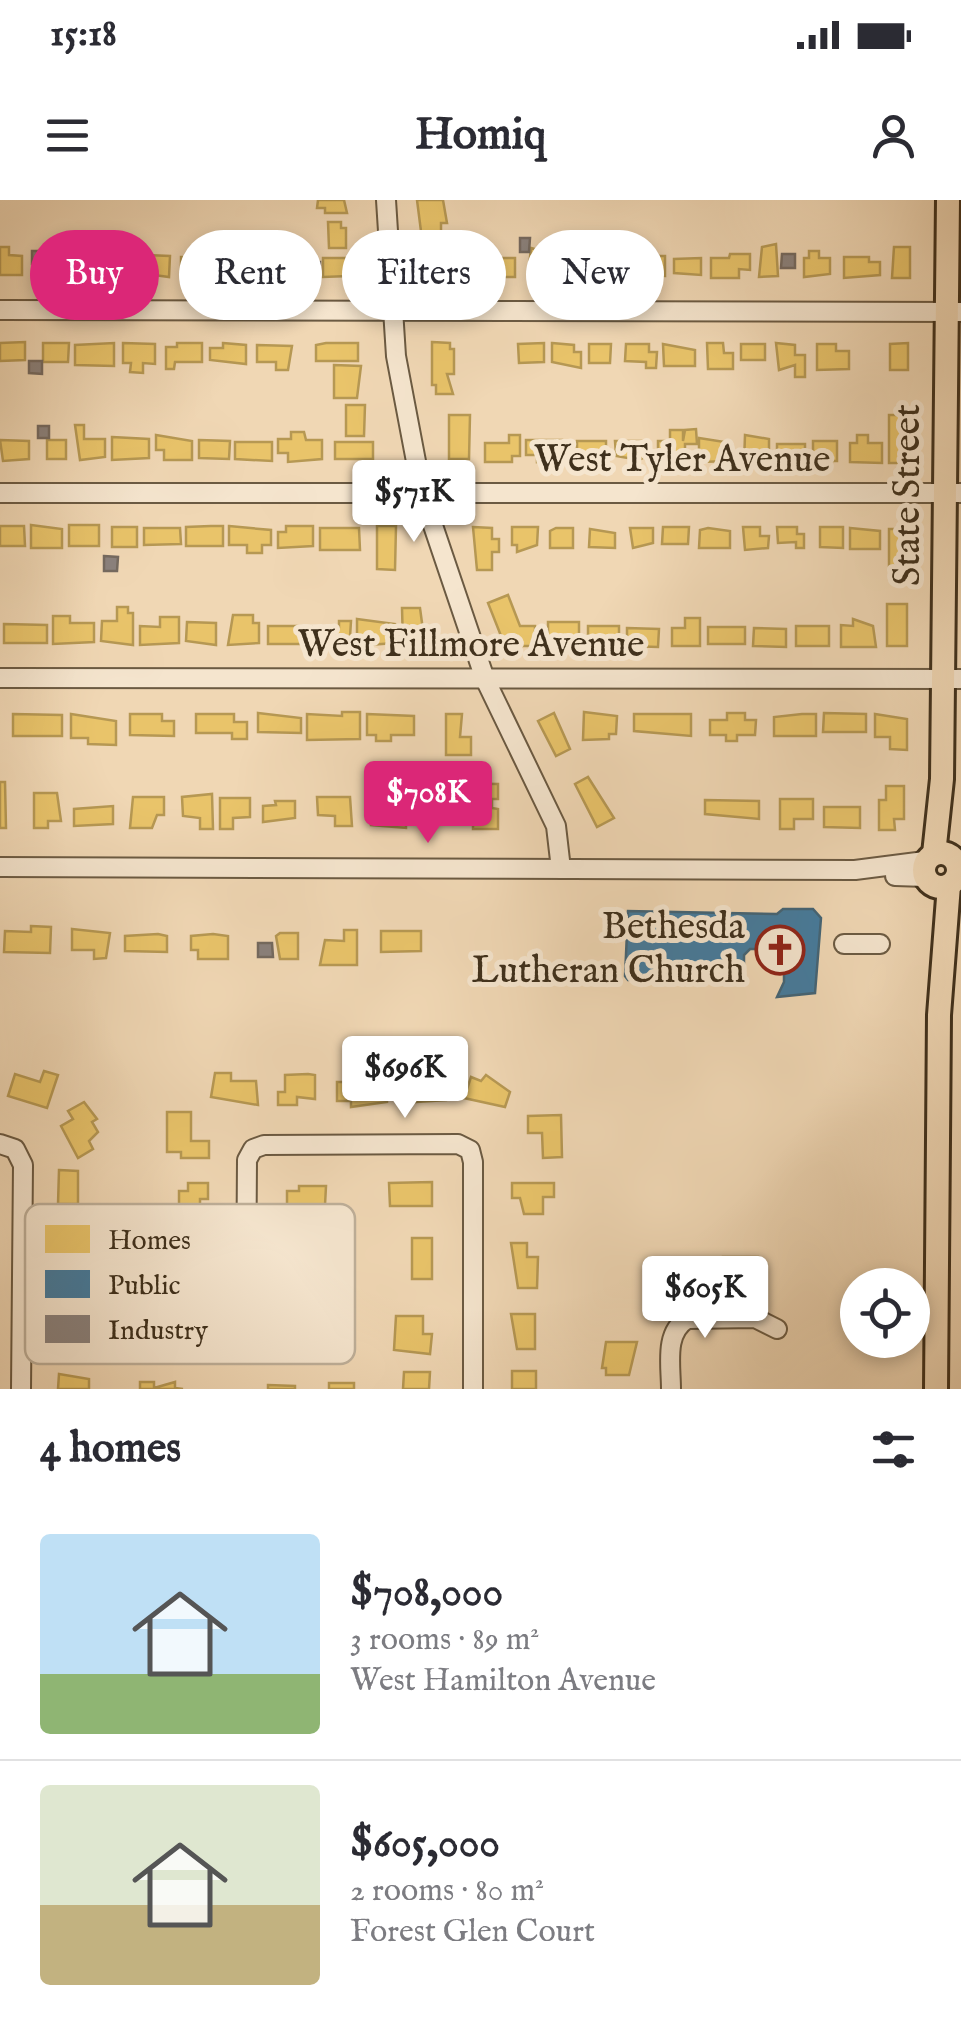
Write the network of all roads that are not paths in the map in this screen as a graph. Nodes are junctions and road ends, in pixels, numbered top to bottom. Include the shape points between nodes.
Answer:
1 (386, 200) edge
2 (946, 204) edge
3 (387, 230) edge
4 (0, 310) edge
5 (342, 310) edge
6 (506, 310) edge
7 (953, 312) edge
8 (392, 320) edge
9 (0, 493) edge
10 (422, 493) junction
11 (952, 493) edge
12 (0, 678) edge
13 (485, 678) junction
14 (952, 679) edge
15 (0, 867) edge
16 (561, 870) junction
17 (945, 870) edge
18 (844, 944) dead end
19 (880, 944) dead end
20 (0, 1144) edge
21 (247, 1204) edge
22 (776, 1328) dead end
23 (21, 1389) edge
24 (472, 1389) edge
25 (671, 1389) edge
26 (936, 1389) edge

1 - 3 street
2 - 7 main road, State Street
4 - 5 street
6 - 7 street
7 - 11 main road, State Street
8 - 10 street
9 - 10 street, West Tyler Avenue
10 - 11 street, West Tyler Avenue
10 - 13 street
11 - 14 main road, State Street
12 - 13 street, West Fillmore Avenue
13 - 14 street, West Fillmore Avenue
13 - 16 street via 556,826
14 - 17 main road, State Street via 942,779
15 - 16 street
16 - 17 street
17 - 26 main road, State Street
18 - 19 street
20 - 23 street via 15,1149 23,1164
21 - 24 street via 247,1160 264,1145 458,1144 470,1150
22 - 25 street via 755,1318 687,1319 671,1340

